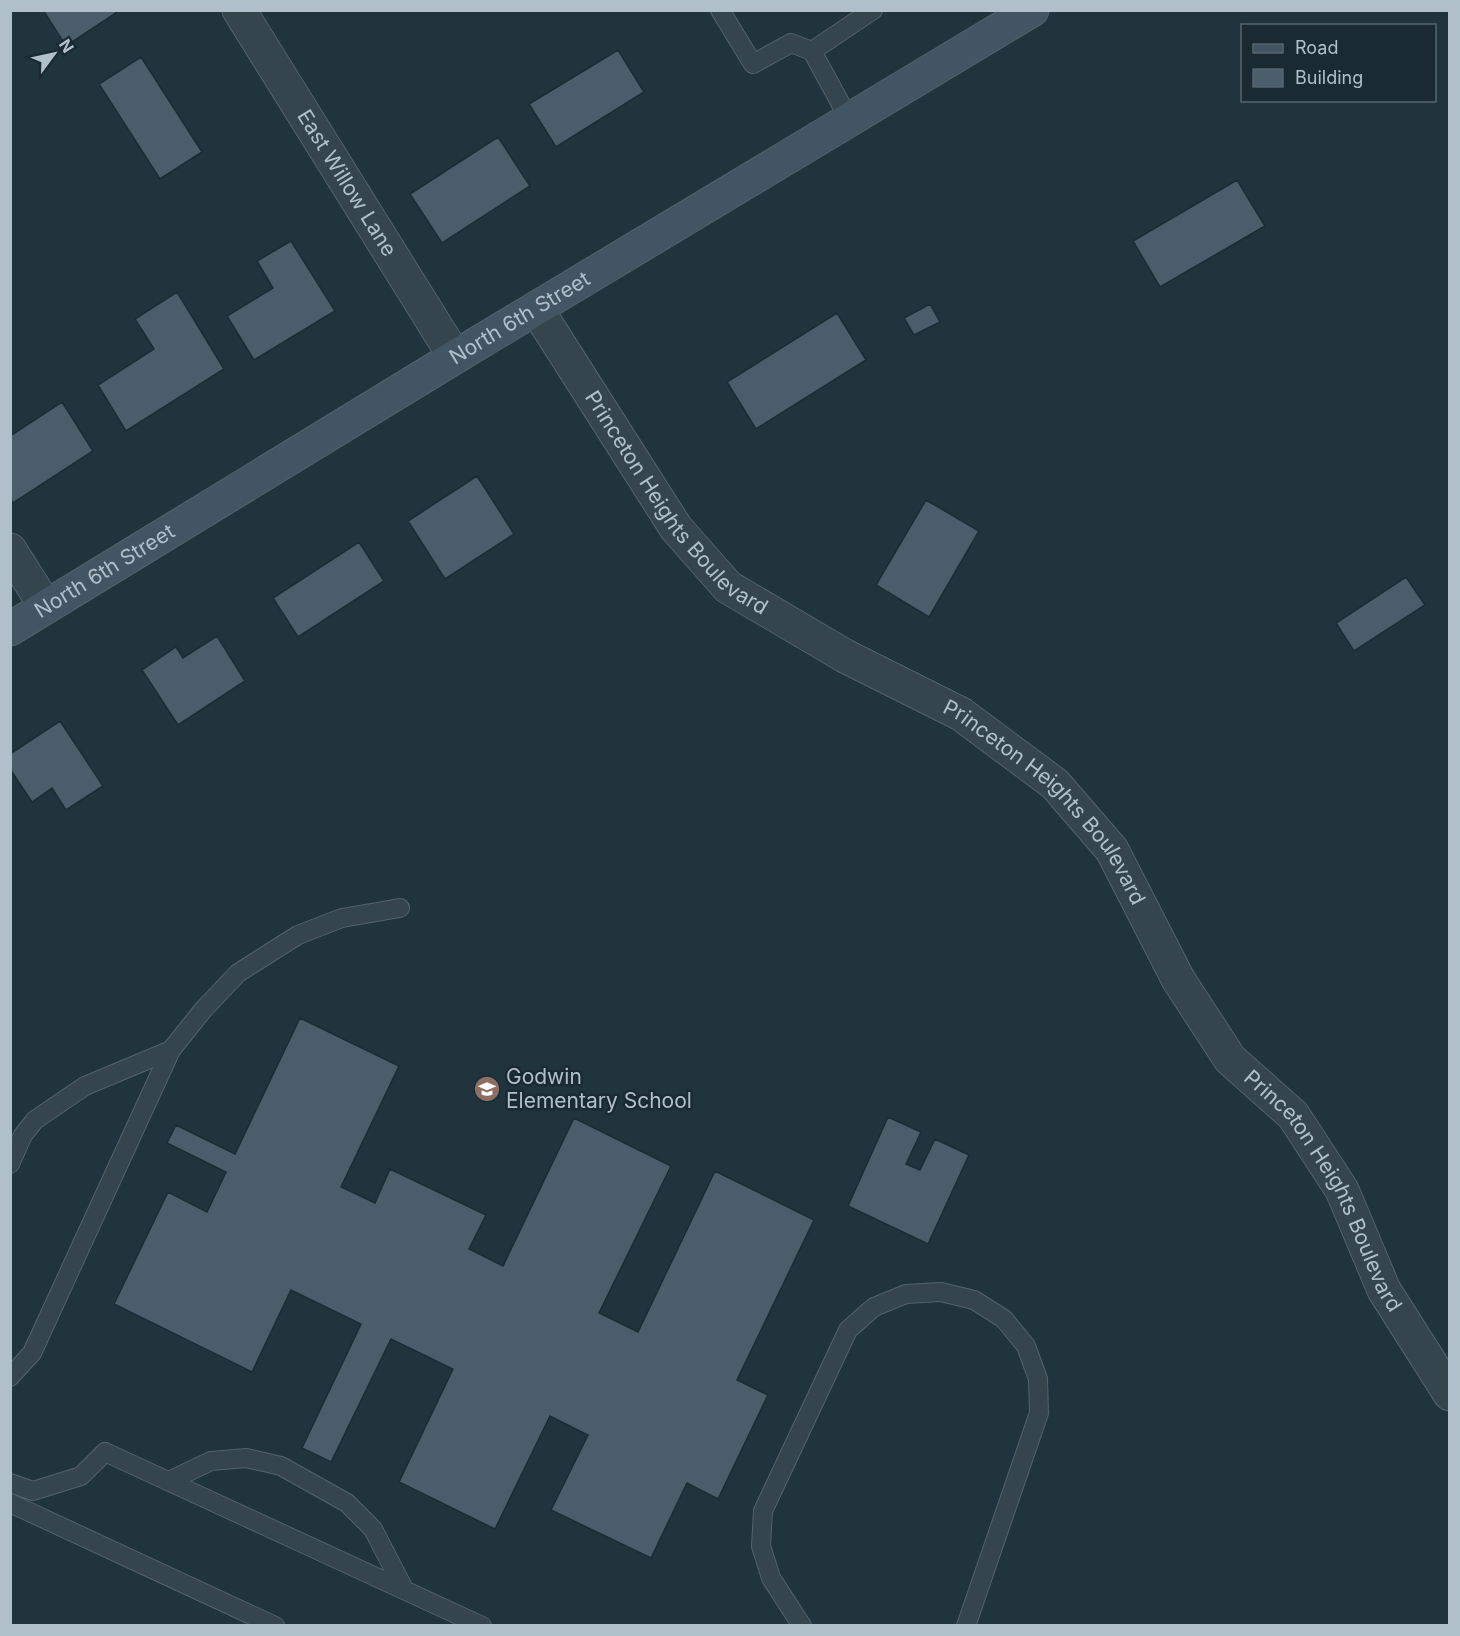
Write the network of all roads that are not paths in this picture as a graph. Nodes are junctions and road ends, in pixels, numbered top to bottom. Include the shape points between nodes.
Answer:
1 (239, 10) edge
2 (720, 10) edge
3 (873, 10) edge
4 (1032, 10) edge
5 (812, 51) junction
6 (849, 119) junction
7 (537, 308) junction
8 (455, 357) junction
9 (10, 550) edge
10 (46, 607) junction
11 (10, 629) edge
12 (400, 908) dead end
13 (171, 1050) junction
14 (10, 1164) edge
15 (10, 1377) edge
16 (1449, 1394) edge
17 (169, 1481) junction
18 (10, 1484) edge
19 (10, 1503) edge
20 (404, 1589) junction
21 (275, 1626) edge
22 (482, 1626) edge
23 (802, 1626) edge
24 (966, 1626) edge

1 - 8 street, East Willow Lane
2 - 5 lane via 753,64 791,43
3 - 5 lane
4 - 6 main road, North 6th Street
5 - 6 lane
6 - 7 main road, North 6th Street
7 - 8 main road, North 6th Street
7 - 16 street, Princeton Heights Boulevard via 676,528 728,587 844,656 962,714 1055,784 1112,850 1178,979 1230,1059 1293,1115 1342,1190 1383,1290
8 - 10 main road, North 6th Street
9 - 10 street
10 - 11 main road, North 6th Street
12 - 13 lane via 342,918 298,935 238,973
13 - 14 lane via 86,1086 36,1120 23,1135
13 - 15 lane via 32,1353
17 - 18 lane via 105,1452 81,1476 33,1491
17 - 20 lane
17 - 20 lane via 210,1461 246,1458 281,1466 347,1503 373,1529
19 - 21 lane
20 - 22 lane
23 - 24 lane via 771,1578 761,1546 763,1511 848,1330 874,1307 906,1294 941,1292 974,1300 1004,1319 1026,1346 1038,1378 1039,1413

